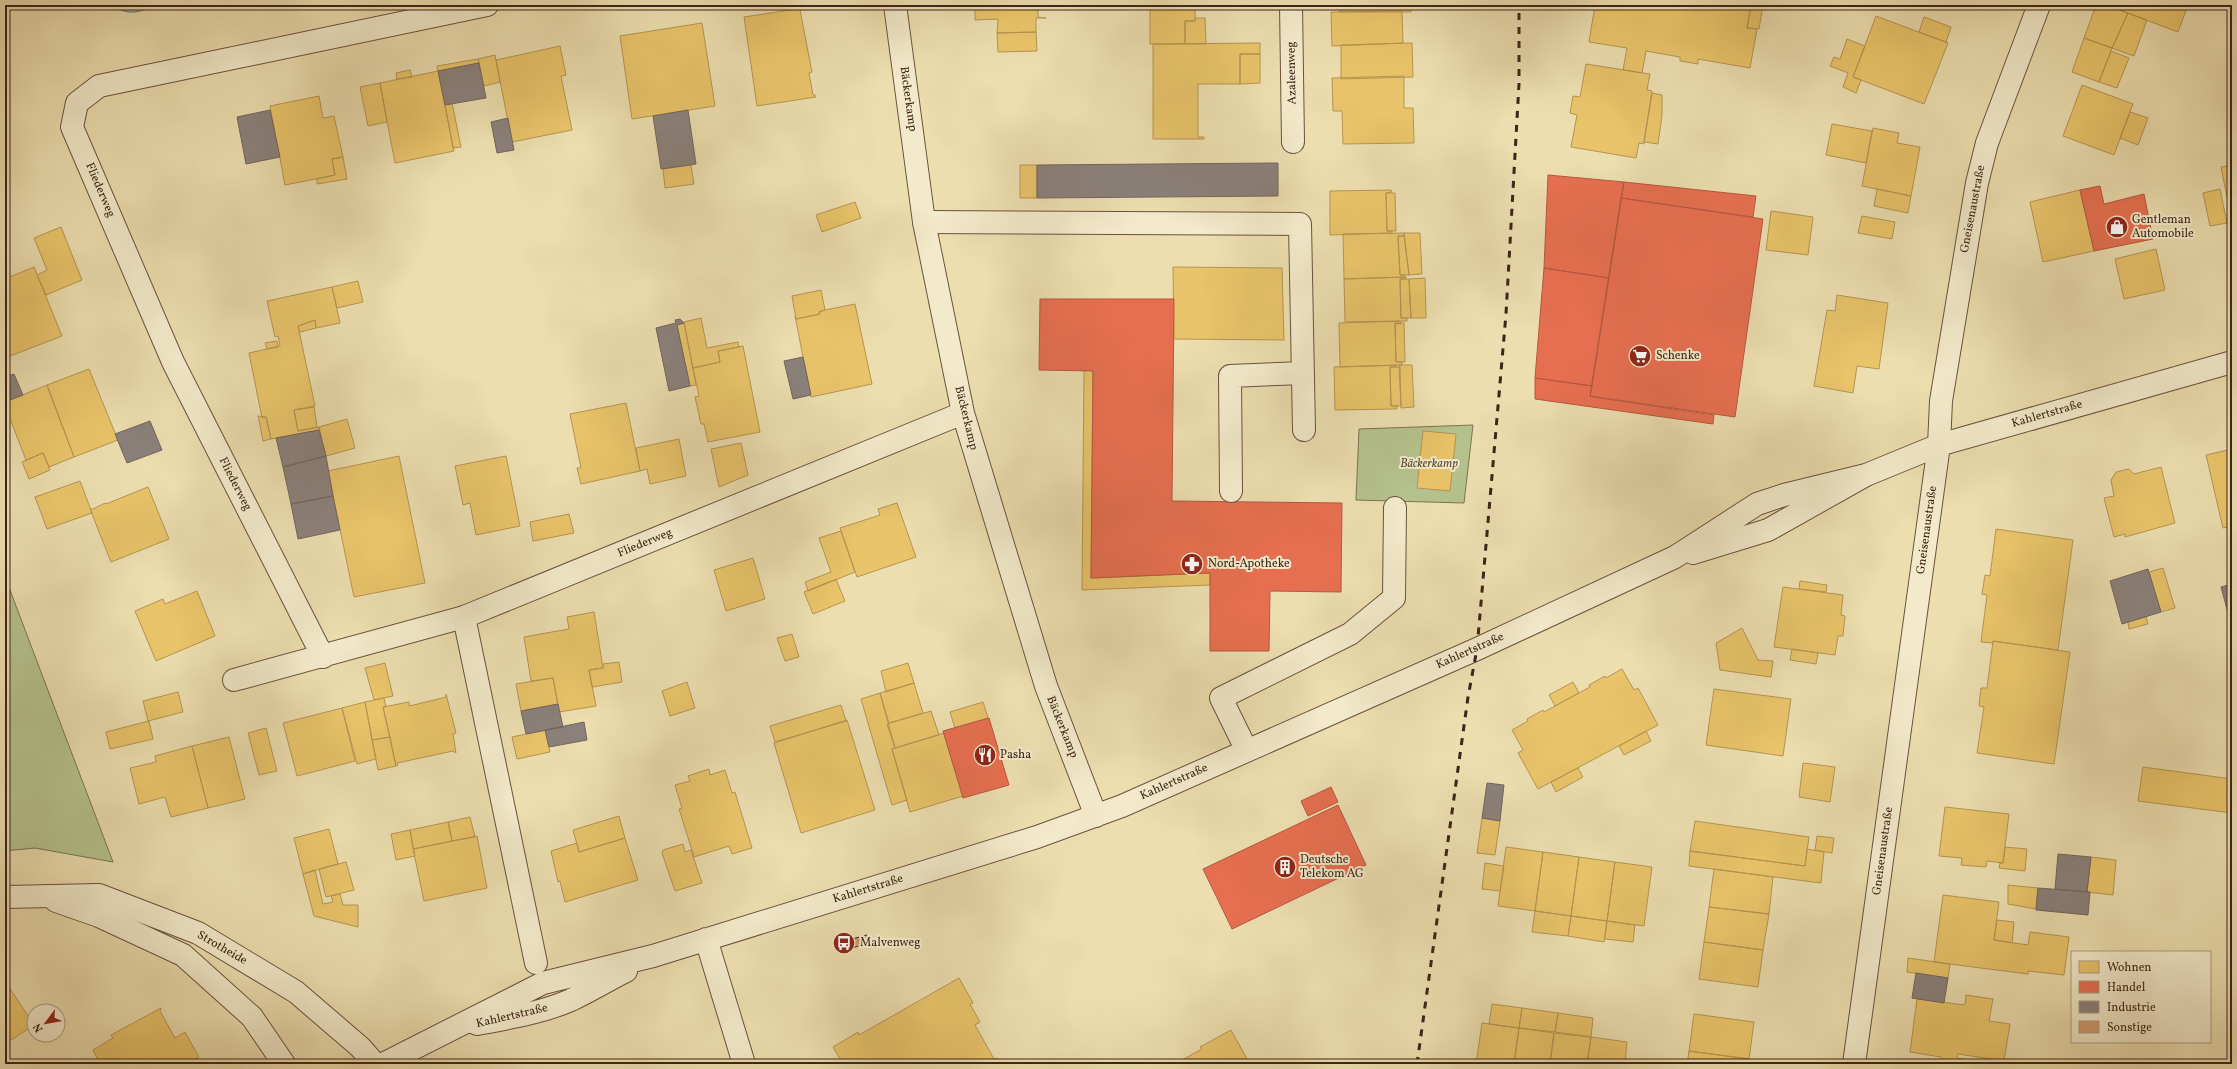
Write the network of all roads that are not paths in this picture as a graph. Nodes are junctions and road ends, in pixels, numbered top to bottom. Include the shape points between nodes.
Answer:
1 (487, 5) edge
2 (895, 5) edge
3 (1291, 5) edge
4 (2039, 5) edge
5 (1293, 142) dead end
6 (924, 222) junction
7 (2232, 362) edge
8 (1303, 373) junction
9 (963, 413) junction
10 (1304, 430) dead end
11 (1939, 445) junction
12 (1866, 475) junction
13 (1232, 491) dead end
14 (1395, 508) dead end
15 (1675, 557) junction
16 (464, 617) junction
17 (323, 657) junction
18 (234, 680) dead end
19 (1246, 749) junction
20 (1096, 816) junction
21 (39, 895) junction
22 (5, 897) edge
23 (706, 939) junction
24 (536, 963) dead end
25 (284, 1064) edge
26 (375, 1064) edge
27 (383, 1064) edge
28 (744, 1064) edge
29 (1854, 1064) edge

1 - 17 street, Fliederweg via 99,86 77,103 72,127 173,362
2 - 6 street, Bäckerkamp
3 - 5 street, Azaleenweg
4 - 11 street, Gneisenaustraße via 1987,143 1976,183 1941,401
6 - 8 street via 1300,224
6 - 9 street, Bäckerkamp
7 - 11 street, Kahlertstraße
8 - 10 street
8 - 13 street via 1230,376
9 - 16 street, Fliederweg
9 - 20 street, Bäckerkamp via 1046,686
11 - 12 street, Kahlertstraße
11 - 29 street, Gneisenaustraße
12 - 15 street, Kahlertstraße via 1768,530
12 - 15 street, Kahlertstraße via 1757,504
14 - 19 street via 1394,598 1350,634 1222,698
15 - 19 street, Kahlertstraße via 1477,649
16 - 17 street, Fliederweg
16 - 24 street
17 - 18 street, Fliederweg
19 - 20 street, Kahlertstraße
20 - 23 street, Kahlertstraße via 1037,837
21 - 22 street, Strotheide
21 - 25 street, Strotheide via 99,916 183,955 252,1017
21 - 26 street, Strotheide via 99,895 198,933 296,992 360,1047
23 - 27 street, Kahlertstraße via 653,956 571,1000 529,1014 455,1029
23 - 28 street

